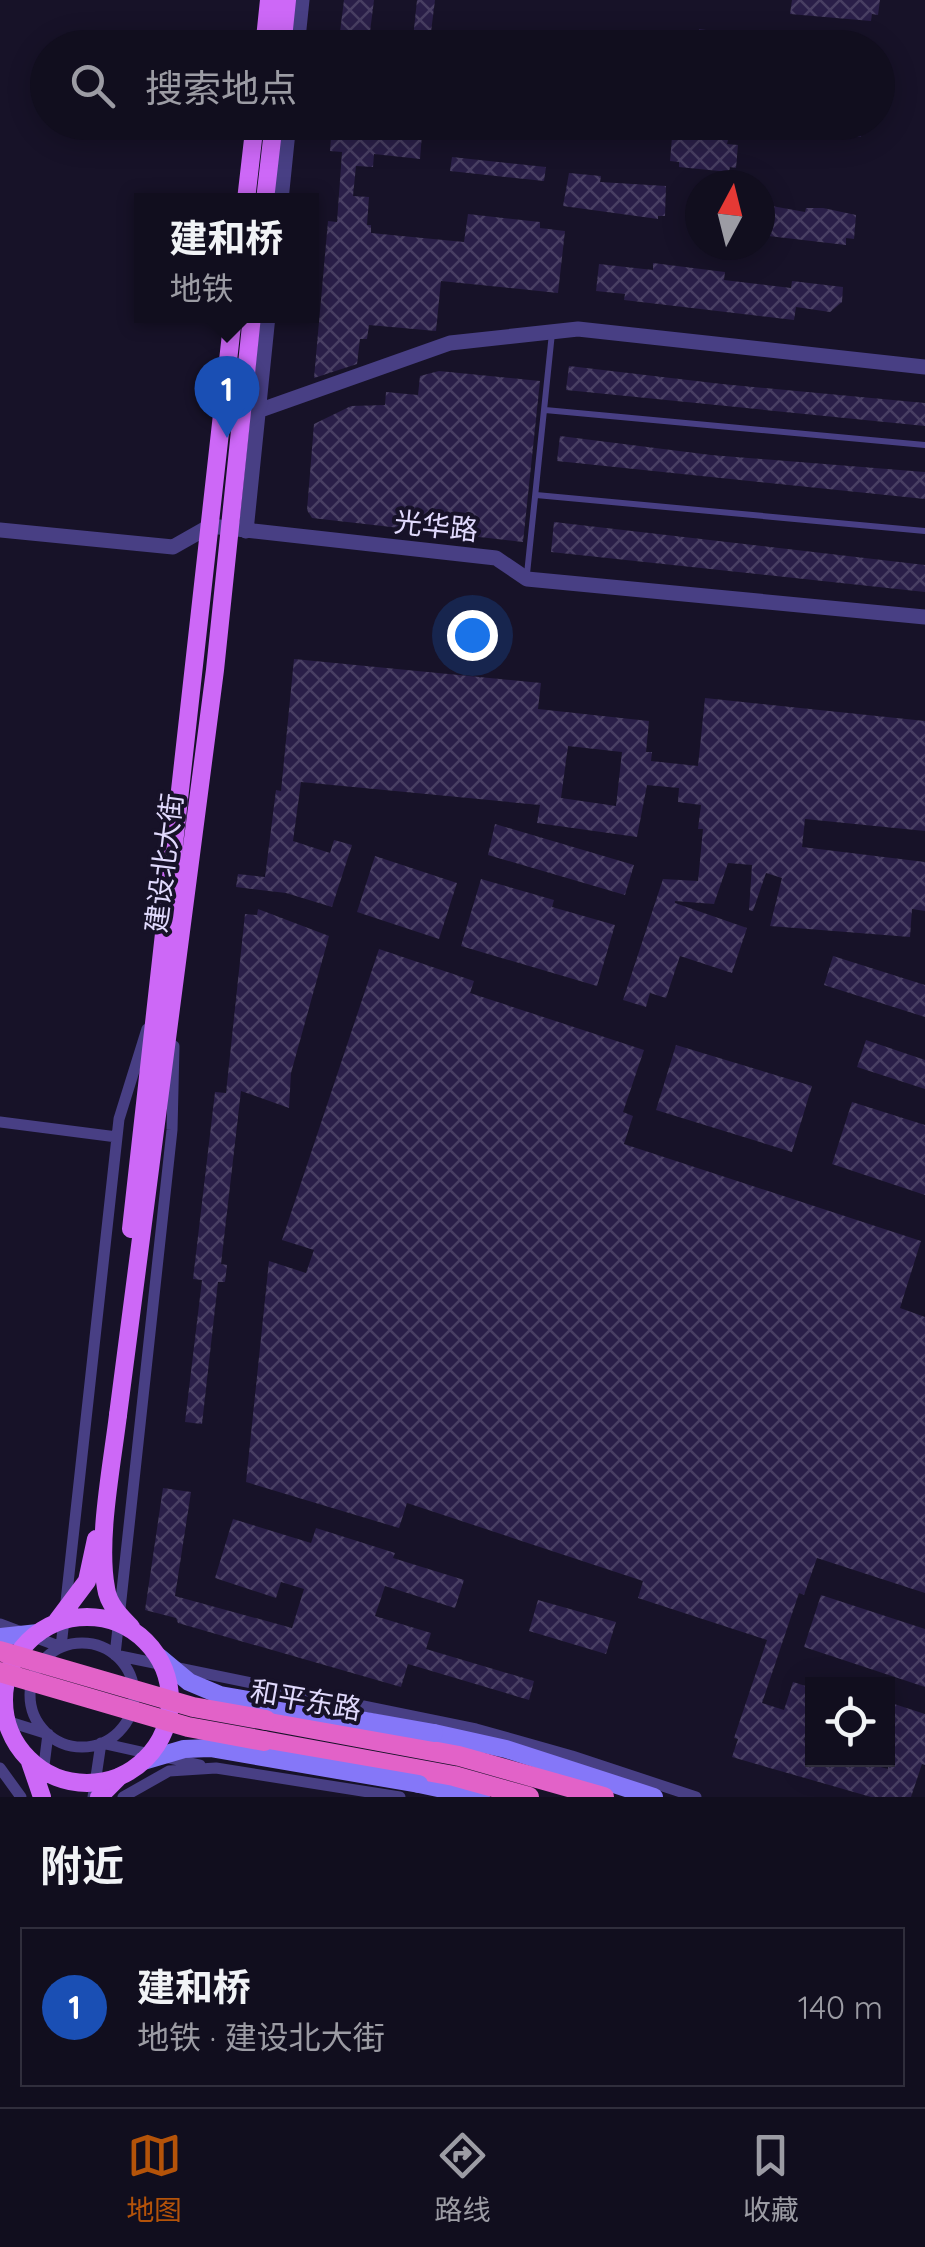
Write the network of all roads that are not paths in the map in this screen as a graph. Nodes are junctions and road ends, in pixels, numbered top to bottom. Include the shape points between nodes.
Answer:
1 (269, 0) edge
2 (287, 0) edge
3 (302, 0) edge
4 (266, 30) edge
5 (284, 30) edge
6 (299, 30) edge
7 (253, 140) edge
8 (272, 140) edge
9 (287, 140) edge
10 (247, 193) edge
11 (266, 193) edge
12 (282, 193) edge
13 (233, 323) edge
14 (252, 323) edge
15 (267, 323) edge
16 (552, 332) junction
17 (925, 368) edge
18 (545, 410) junction
19 (250, 414) junction
20 (925, 445) edge
21 (536, 496) junction
22 (228, 528) junction
23 (0, 530) edge
24 (925, 531) edge
25 (526, 578) junction
26 (925, 618) edge
27 (167, 993) junction
28 (0, 1122) edge
29 (117, 1137) junction
30 (114, 1414) junction
31 (57, 1621) junction
32 (0, 1624) edge
33 (135, 1631) junction
34 (38, 1633) junction
35 (0, 1637) edge
36 (61, 1648) junction
37 (0, 1651) edge
38 (115, 1654) junction
39 (159, 1657) junction
40 (0, 1672) edge
41 (220, 1695) junction
42 (2, 1717) edge
43 (48, 1734) junction
44 (101, 1743) junction
45 (210, 1748) junction
46 (143, 1761) junction
47 (30, 1762) junction
48 (0, 1768) edge
49 (216, 1768) junction
50 (120, 1776) junction
51 (21, 1797) edge
52 (41, 1797) edge
53 (96, 1797) edge
54 (123, 1797) edge
55 (400, 1797) edge
56 (481, 1797) edge
57 (529, 1797) edge
58 (604, 1797) edge
59 (654, 1797) edge
60 (696, 1797) edge

1 - 4 main road
2 - 5 main road
3 - 6 street
7 - 10 main road
8 - 11 main road
9 - 12 street
13 - 22 main road
14 - 19 main road, 建设北大街
15 - 19 street
16 - 17 street via 578,329
16 - 18 lane
16 - 19 street via 450,344
18 - 20 lane
18 - 21 lane
19 - 22 main road, 建设北大街
21 - 24 lane
21 - 25 lane
22 - 23 street via 173,547
22 - 25 street, 光华路 via 496,558
22 - 27 main road, 建设北大街 via 215,670
25 - 26 street, 光华路
27 - 29 street
27 - 30 main road, 建设北大街
27 - 38 street via 172,1130
28 - 29 street
29 - 36 street
30 - 31 main road, bridge via 87,1581
30 - 33 main road, bridge via 106,1592
31 - 33 main road, bridge via 101,1617
31 - 34 main road, bridge
32 - 36 street
33 - 39 main road, bridge
34 - 35 main road, bridge
34 - 42 main road, bridge via 12,1663
36 - 38 street via 89,1644
36 - 43 street via 36,1670 31,1687 31,1704
37 - 58 highway, 和平东路, bridge via 192,1707 459,1756
38 - 44 street via 134,1685 134,1703 128,1720
38 - 60 street, 和平东路 via 476,1729
39 - 41 main road, bridge via 189,1682
39 - 46 main road, bridge via 171,1697 167,1725
40 - 57 highway, 和平东路, bridge via 188,1727 454,1776
41 - 45 main road via 195,1712 196,1731
41 - 59 main road, bridge via 506,1749
42 - 43 street
42 - 47 main road, bridge
43 - 44 street via 73,1746
43 - 52 street
44 - 49 street
44 - 53 street
45 - 46 main road, bridge
45 - 56 main road, bridge
46 - 50 main road, bridge
47 - 50 main road, bridge via 76,1782
47 - 52 main road, bridge
48 - 51 street
49 - 54 street via 170,1771
49 - 55 street
50 - 53 main road, bridge

